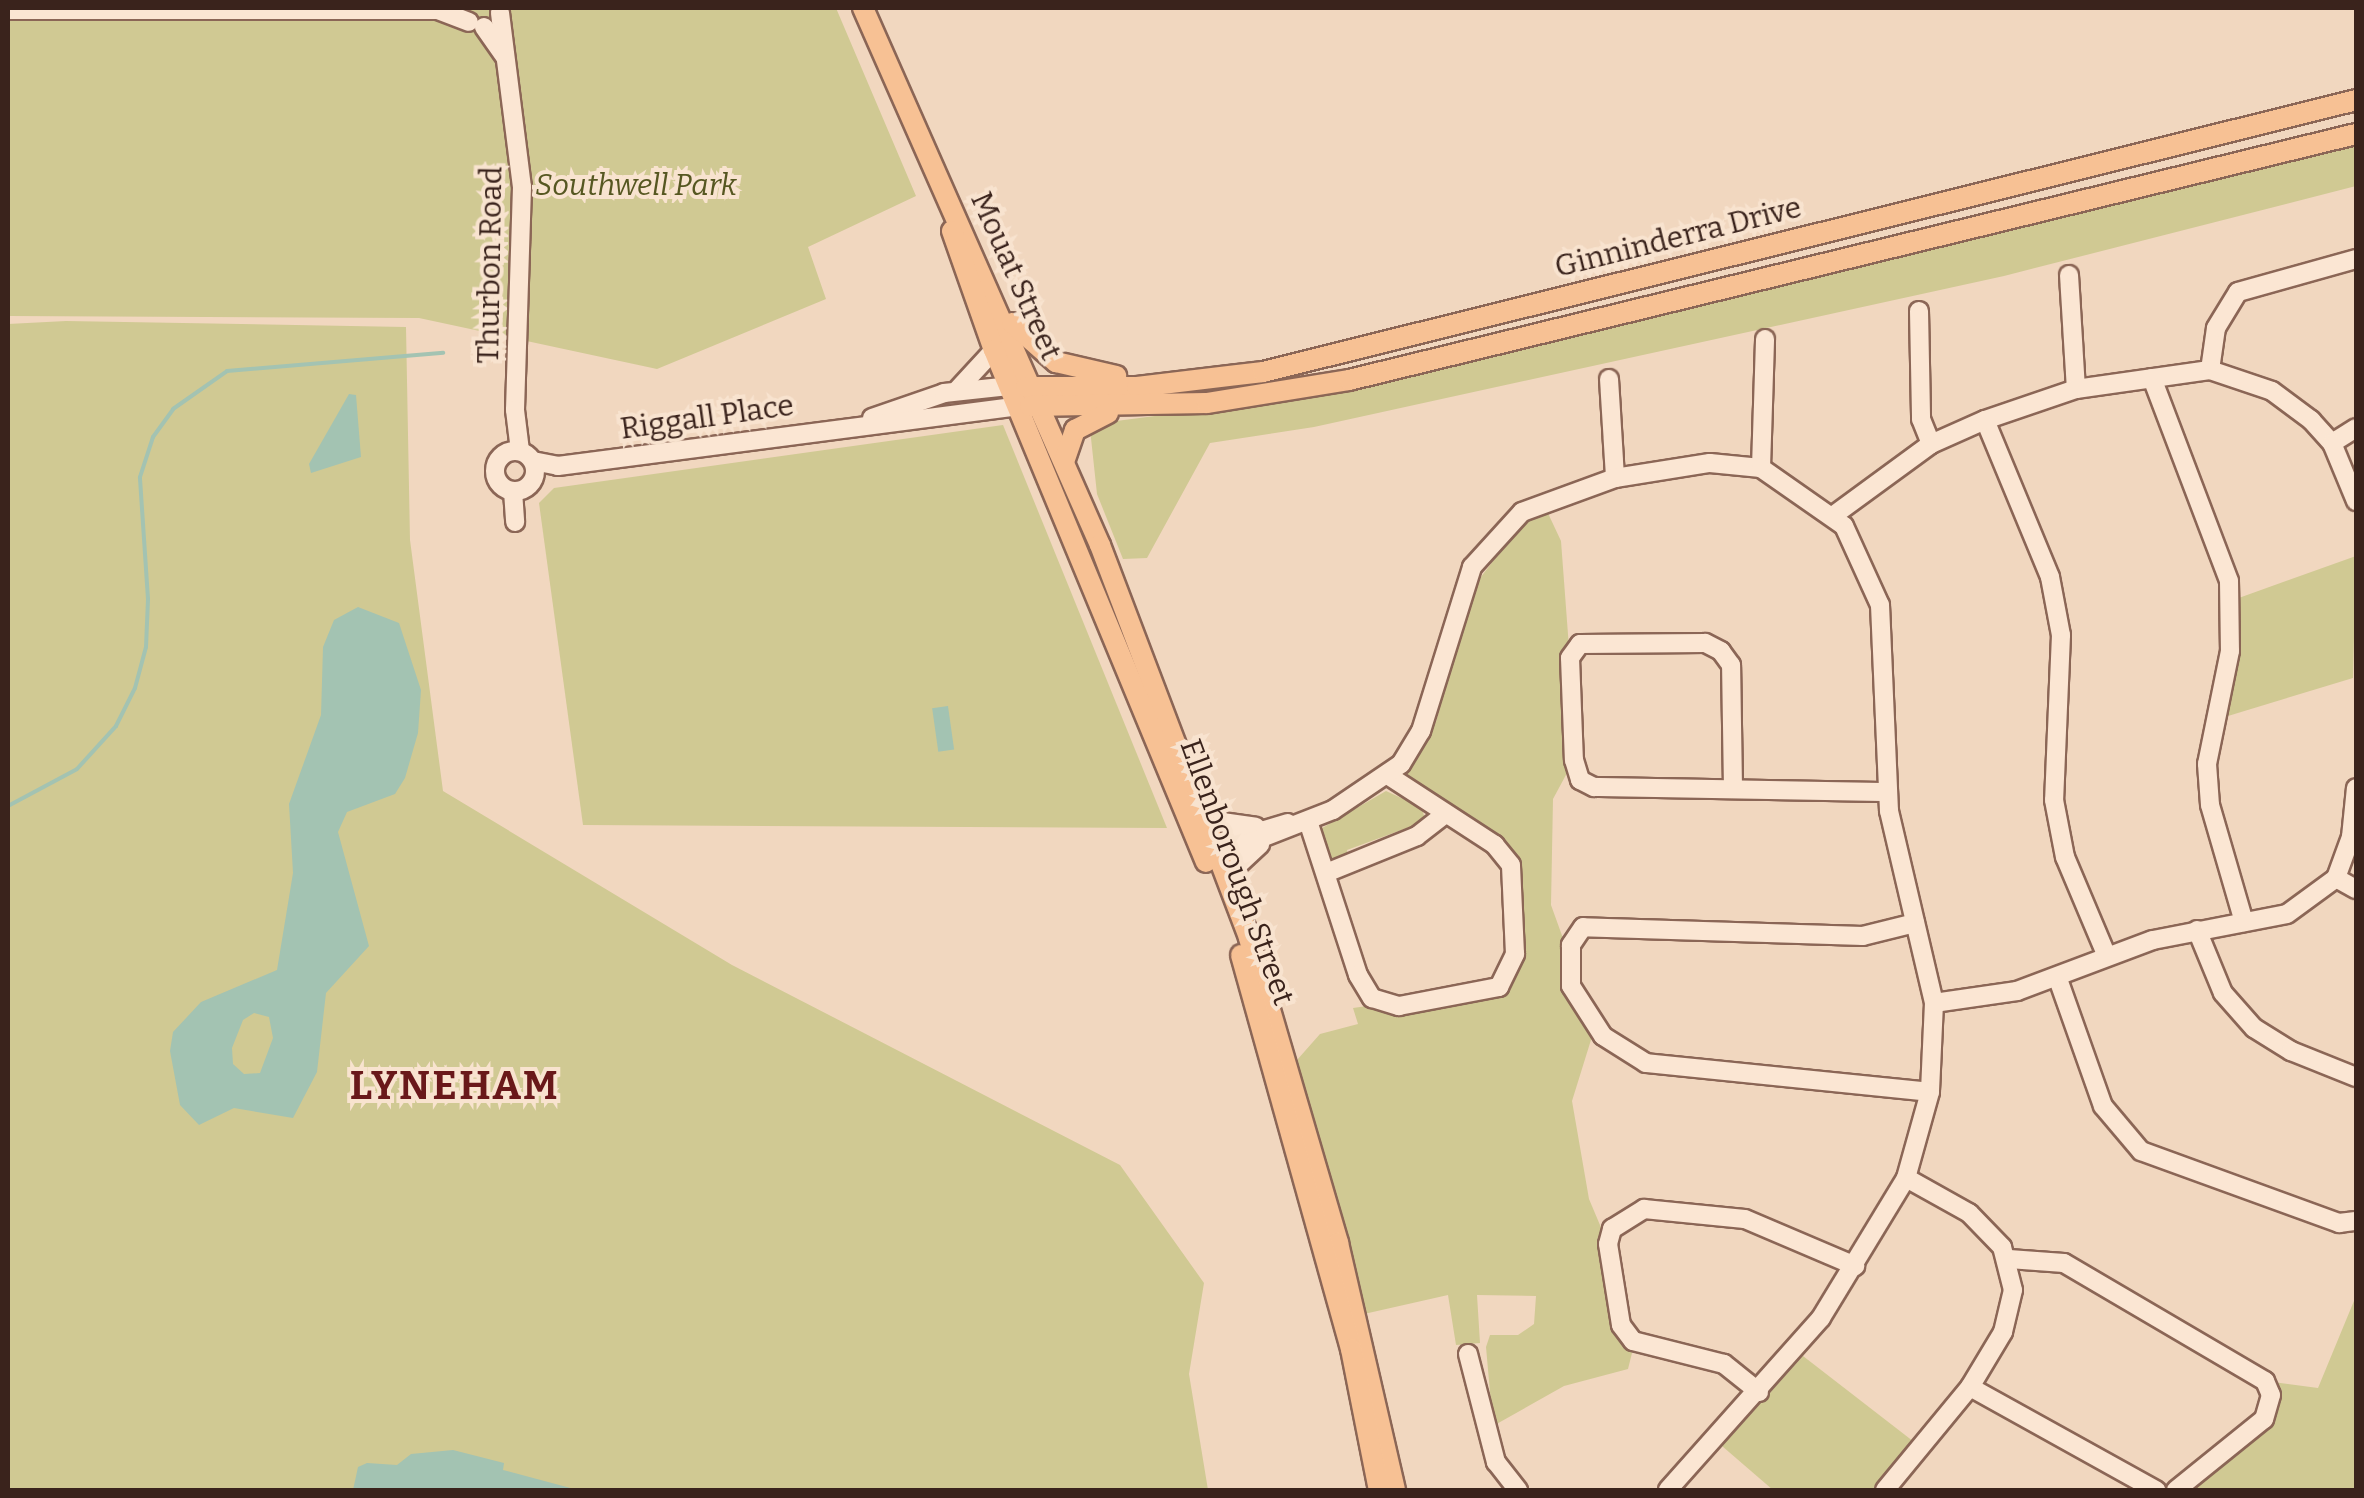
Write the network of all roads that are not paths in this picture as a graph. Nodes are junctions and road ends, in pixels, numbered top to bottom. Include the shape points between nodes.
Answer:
1 (863, 8) edge
2 (441, 9) edge
3 (8, 10) edge
4 (500, 10) edge
5 (472, 19) edge
6 (508, 62) junction
7 (2356, 100) edge
8 (2356, 134) edge
9 (935, 171) junction
10 (2356, 259) edge
11 (2069, 276) dead end
12 (999, 308) junction
13 (1919, 311) dead end
14 (1765, 340) dead end
15 (994, 350) junction
16 (1312, 360) junction
17 (2210, 370) junction
18 (1608, 378) dead end
19 (2152, 378) junction
20 (1009, 386) junction
21 (2076, 389) junction
22 (958, 390) junction
23 (1037, 396) junction
24 (1018, 406) junction
25 (1159, 406) junction
26 (1985, 420) junction
27 (863, 423) junction
28 (2356, 428) edge
29 (2332, 443) junction
30 (1932, 444) junction
31 (520, 455) junction
32 (1064, 462) junction
33 (558, 466) junction
34 (1761, 468) junction
35 (1615, 478) junction
36 (534, 480) junction
37 (513, 492) junction
38 (2356, 501) edge
39 (1840, 521) junction
40 (514, 522) dead end
41 (1390, 776) junction
42 (1734, 788) junction
43 (2356, 788) edge
44 (1887, 792) junction
45 (1200, 802) junction
46 (1445, 814) junction
47 (1308, 820) junction
48 (1264, 834) junction
49 (1210, 853) junction
50 (1326, 873) junction
51 (2336, 878) junction
52 (1229, 885) junction
53 (2356, 890) edge
54 (2244, 922) junction
55 (1915, 924) junction
56 (2197, 930) junction
57 (2106, 954) junction
58 (2058, 979) junction
59 (1934, 1003) junction
60 (2356, 1077) edge
61 (1930, 1092) junction
62 (1906, 1178) junction
63 (2356, 1222) edge
64 (2009, 1259) junction
65 (1854, 1266) junction
66 (1468, 1354) dead end
67 (1970, 1387) junction
68 (1759, 1392) junction
69 (1379, 1490) edge
70 (1395, 1490) edge
71 (1518, 1490) edge
72 (1668, 1490) edge
73 (1884, 1490) edge
74 (2156, 1490) edge
75 (2176, 1490) edge

1 - 9 main road, Mouat Street
2 - 3 street
2 - 5 street
4 - 5 street, Thurbon Road
4 - 6 street, Thurbon Road
5 - 6 street, Thurbon Road
6 - 31 street, Thurbon Road via 524,253 515,410
7 - 16 main road, Ginninderra Drive
8 - 25 main road, Ginninderra Drive via 1367,376
9 - 12 main road, Mouat Street
9 - 15 main road, Mouat Street
10 - 17 street via 2238,292 2216,328
11 - 21 street
12 - 16 main road via 1044,355 1098,375
12 - 23 main road, Mouat Street
13 - 30 street via 1921,419
14 - 34 street
15 - 20 main road, Mouat Street
15 - 22 street, Riggall Place
16 - 23 main road, Ginninderra Drive via 1202,382
17 - 19 street
17 - 29 street via 2272,391
18 - 35 street
19 - 21 street
19 - 54 street via 2229,581 2230,651 2206,764 2210,805
20 - 22 street, Riggall Place
20 - 23 main road, Ginninderra Drive
20 - 24 main road, Mouat Street
21 - 26 street
22 - 27 street, Riggall Place
23 - 24 main road, Ginninderra Drive
23 - 25 main road, Ginninderra Drive
23 - 32 main road, Ellenborough Street
24 - 27 street, Riggall Place
24 - 49 main road, Ellenborough Street
25 - 32 main road via 1085,420 1071,436
26 - 30 street
26 - 57 street via 2050,578 2061,635 2054,800 2066,857
27 - 33 street, Riggall Place
28 - 29 street
29 - 38 street
30 - 39 street
31 - 33 street, Riggall Place
31 - 36 street
31 - 37 street via 495,475
32 - 45 main road, Ellenborough Street
33 - 36 street, Riggall Place
34 - 35 street via 1710,462
34 - 39 street
35 - 41 street via 1522,512 1482,551 1463,586 1421,731
36 - 37 street, Riggall Place
37 - 40 street
39 - 44 street via 1880,605
41 - 46 street
41 - 47 street
42 - 42 street via 1594,787 1580,780 1570,658 1580,644 1706,643 1721,650 1731,666
42 - 44 street
43 - 51 street via 2351,837
44 - 55 street
45 - 48 street via 1222,822
45 - 49 main road, Ellenborough Street
46 - 50 street via 1416,836
46 - 50 street via 1495,845 1515,882 1514,962 1492,990 1399,1006 1372,998 1358,975
47 - 48 street
47 - 50 street
48 - 49 street
48 - 52 street
49 - 52 main road, Ellenborough Street
49 - 69 main road, Ellenborough Street via 1317,1220
51 - 53 street
51 - 54 street via 2287,914
52 - 70 main road, Ellenborough Street via 1287,1054 1365,1348
54 - 56 street
55 - 59 street
55 - 61 street via 1863,936 1583,927 1570,945 1570,986 1603,1036 1646,1063
56 - 57 street
56 - 60 street via 2223,993 2254,1028 2290,1051
57 - 58 street
58 - 59 street
58 - 63 street via 2103,1106 2141,1151 2339,1223
59 - 61 street
61 - 62 street
62 - 64 street via 1969,1213
62 - 65 street
64 - 67 street via 2013,1290 2003,1332
64 - 75 street via 2064,1263 2265,1380 2271,1395 2264,1419
65 - 68 street
65 - 68 street via 1745,1219 1644,1210 1612,1229 1608,1244 1621,1326 1633,1341 1724,1364
66 - 71 street via 1496,1462
67 - 73 street
67 - 74 street
68 - 72 street

